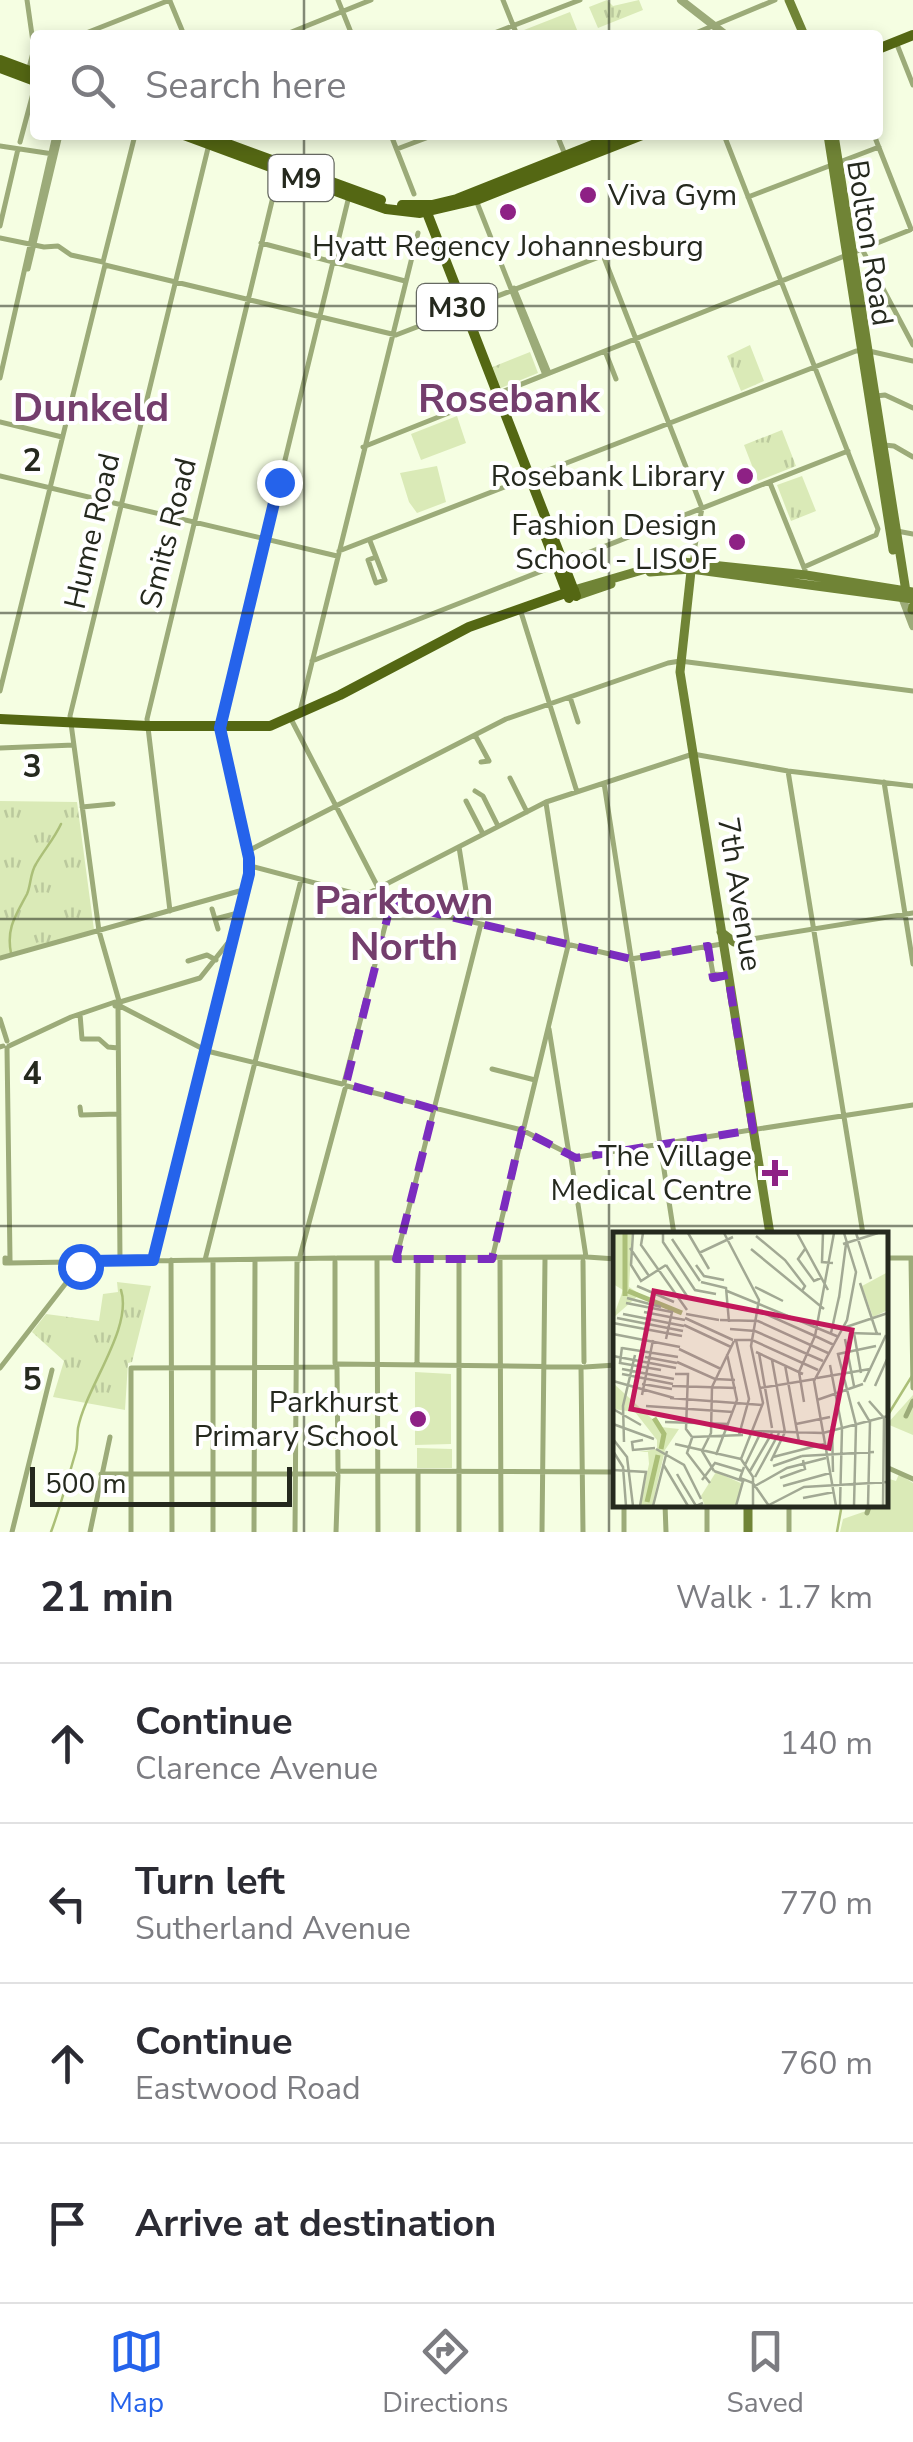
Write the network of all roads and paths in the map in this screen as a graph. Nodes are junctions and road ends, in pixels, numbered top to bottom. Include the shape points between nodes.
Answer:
1 (26, 0) edge
2 (170, 0) edge
3 (338, 0) edge
4 (371, 0) edge
5 (503, 0) edge
6 (580, 0) edge
7 (681, 0) edge
8 (775, 0) edge
9 (791, 0) edge
10 (342, 11) junction
11 (514, 26) junction
12 (713, 26) junction
13 (802, 27) edge
14 (31, 30) edge
15 (95, 30) edge
16 (182, 30) edge
17 (296, 30) edge
18 (350, 30) edge
19 (503, 30) edge
20 (516, 30) edge
21 (703, 30) edge
22 (719, 30) edge
23 (913, 31) edge
24 (896, 42) junction
25 (883, 43) edge
26 (883, 44) edge
27 (0, 60) edge
28 (30, 65) edge
29 (0, 68) edge
30 (30, 82) edge
31 (913, 85) edge
32 (30, 106) edge
33 (57, 140) edge
34 (134, 140) edge
35 (208, 140) edge
36 (393, 140) edge
37 (421, 140) edge
38 (558, 140) edge
39 (608, 140) edge
40 (627, 140) edge
41 (726, 140) edge
42 (832, 140) edge
43 (876, 140) edge
44 (4, 146) edge
45 (21, 146) junction
46 (879, 147) junction
47 (397, 149) junction
48 (53, 154) junction
49 (568, 159) junction
50 (836, 163) junction
51 (280, 167) junction
52 (350, 193) junction
53 (414, 194) dead end
54 (474, 196) junction
55 (748, 197) junction
56 (422, 209) junction
57 (0, 226) edge
58 (911, 230) edge
59 (418, 233) dead end
60 (0, 238) edge
61 (31, 244) junction
62 (261, 244) junction
63 (854, 254) junction
64 (332, 262) junction
65 (104, 263) junction
66 (176, 280) junction
67 (405, 281) junction
68 (781, 282) junction
69 (513, 289) junction
70 (248, 299) junction
71 (461, 310) junction
72 (320, 316) junction
73 (392, 335) junction
74 (637, 339) junction
75 (913, 345) edge
76 (865, 350) junction
77 (605, 351) junction
78 (913, 361) edge
79 (814, 368) junction
80 (547, 374) junction
81 (0, 378) edge
82 (616, 379) dead end
83 (494, 395) junction
84 (876, 396) junction
85 (913, 408) edge
86 (0, 422) edge
87 (670, 423) junction
88 (62, 437) junction
89 (884, 444) junction
90 (363, 447) junction
91 (848, 451) junction
92 (913, 458) edge
93 (0, 476) edge
94 (527, 479) junction
95 (769, 482) junction
96 (50, 488) junction
97 (122, 504) junction
98 (702, 508) junction
99 (194, 522) junction
100 (897, 531) junction
101 (913, 534) edge
102 (266, 540) junction
103 (370, 540) junction
104 (338, 554) junction
105 (376, 557) junction
106 (561, 564) junction
107 (692, 565) junction
108 (804, 572) junction
109 (572, 594) junction
110 (908, 597) edge
111 (520, 610) junction
112 (913, 626) edge
113 (312, 661) junction
114 (680, 661) junction
115 (0, 691) edge
116 (913, 691) edge
117 (570, 697) junction
118 (548, 704) junction
119 (295, 717) junction
120 (0, 722) edge
121 (578, 722) dead end
122 (70, 723) junction
123 (147, 726) junction
124 (220, 728) junction
125 (476, 735) junction
126 (74, 745) junction
127 (0, 748) edge
128 (693, 754) junction
129 (481, 762) dead end
130 (788, 770) junction
131 (510, 778) dead end
132 (884, 782) junction
133 (604, 783) junction
134 (913, 786) edge
135 (475, 791) dead end
136 (577, 792) junction
137 (466, 801) dead end
138 (546, 802) junction
139 (113, 804) dead end
140 (336, 805) junction
141 (82, 807) junction
142 (527, 812) junction
143 (498, 826) junction
144 (484, 834) junction
145 (459, 846) junction
146 (252, 866) junction
147 (302, 880) junction
148 (379, 888) junction
149 (244, 890) junction
150 (365, 895) junction
151 (388, 902) junction
152 (212, 909) dead end
153 (170, 912) junction
154 (238, 913) junction
155 (909, 914) edge
156 (215, 919) junction
157 (471, 922) junction
158 (481, 924) junction
159 (218, 929) dead end
160 (815, 930) junction
161 (98, 932) junction
162 (232, 936) junction
163 (729, 943) junction
164 (568, 946) junction
165 (708, 946) junction
166 (0, 958) edge
167 (632, 959) junction
168 (216, 960) junction
169 (188, 961) dead end
170 (913, 964) edge
171 (728, 975) junction
172 (117, 1004) junction
173 (80, 1014) junction
174 (0, 1019) edge
175 (549, 1026) junction
176 (6, 1044) edge
177 (118, 1048) junction
178 (207, 1051) junction
179 (255, 1063) junction
180 (492, 1070) dead end
181 (535, 1080) junction
182 (344, 1086) junction
183 (913, 1106) edge
184 (80, 1107) dead end
185 (434, 1109) junction
186 (120, 1114) junction
187 (845, 1116) junction
188 (522, 1130) junction
189 (753, 1130) junction
190 (661, 1144) junction
191 (570, 1156) junction
192 (674, 1232) edge
193 (768, 1232) edge
194 (863, 1232) edge
195 (585, 1258) junction
196 (613, 1258) edge
197 (912, 1258) edge
198 (7, 1259) edge
199 (377, 1259) junction
200 (396, 1259) junction
201 (418, 1259) junction
202 (459, 1259) junction
203 (496, 1259) junction
204 (545, 1259) junction
205 (153, 1260) junction
206 (172, 1260) junction
207 (209, 1260) junction
208 (255, 1260) junction
209 (298, 1260) junction
210 (336, 1260) junction
211 (120, 1261) junction
212 (80, 1262) junction
213 (0, 1271) edge
214 (296, 1365) junction
215 (583, 1365) junction
216 (613, 1365) edge
217 (171, 1366) junction
218 (212, 1366) junction
219 (254, 1366) junction
220 (336, 1366) junction
221 (378, 1366) junction
222 (417, 1366) junction
223 (459, 1366) junction
224 (500, 1366) junction
225 (542, 1366) junction
226 (0, 1368) edge
227 (912, 1368) edge
228 (52, 1370) dead end
229 (913, 1388) edge
230 (913, 1401) edge
231 (906, 1416) dead end
232 (110, 1438) dead end
233 (888, 1468) edge
234 (500, 1471) junction
235 (254, 1472) junction
236 (295, 1472) junction
237 (336, 1472) junction
238 (377, 1472) junction
239 (418, 1472) junction
240 (459, 1472) junction
241 (542, 1472) junction
242 (583, 1472) junction
243 (613, 1472) edge
244 (131, 1473) junction
245 (172, 1473) junction
246 (213, 1473) junction
247 (101, 1474) junction
248 (913, 1479) edge
249 (869, 1507) edge
250 (867, 1513) dead end
251 (12, 1532) edge
252 (90, 1532) edge
253 (131, 1532) edge
254 (172, 1532) edge
255 (213, 1532) edge
256 (254, 1532) edge
257 (295, 1532) edge
258 (336, 1532) edge
259 (378, 1532) edge
260 (418, 1532) edge
261 (460, 1532) edge
262 (501, 1532) edge
263 (542, 1532) edge
264 (583, 1532) edge

1 - 14 street
2 - 15 street
2 - 16 street
3 - 10 street
4 - 10 street
5 - 11 street
6 - 11 street
7 - 12 street
8 - 12 street
9 - 13 main road
10 - 17 street
10 - 18 street
11 - 19 street
11 - 20 street
12 - 21 street
12 - 22 street
23 - 24 main road
23 - 25 main road
24 - 26 main road
24 - 31 street
27 - 28 main road
29 - 30 main road
32 - 45 street
33 - 48 street
34 - 65 street
35 - 51 main road, M9
35 - 66 street, Hume Road
36 - 47 street
37 - 47 street
38 - 49 street
39 - 49 main road, M9
40 - 49 main road, M9
41 - 55 street
42 - 50 main road, Bolton Road
43 - 46 street
44 - 45 street
45 - 48 street
45 - 57 street
46 - 50 street
46 - 58 street
47 - 53 street
48 - 61 street
49 - 54 main road, M9
50 - 55 street
50 - 63 main road, Bolton Road
51 - 52 main road, M9
51 - 62 street, Smits Road
52 - 56 main road, M9 via 386,208
52 - 64 street
54 - 56 main road, M9
54 - 69 street
55 - 68 street
56 - 71 main road, M30
58 - 63 street
59 - 67 street
60 - 61 street
61 - 65 street
61 - 81 street
62 - 64 street
62 - 70 street, Smits Road
63 - 68 street
63 - 75 street
63 - 76 main road, Bolton Road
64 - 67 street
64 - 72 street
65 - 66 street
65 - 88 street
66 - 70 street
66 - 97 street, Hume Road
67 - 73 street
68 - 74 street
68 - 79 street
69 - 71 street
69 - 74 street via 605,255
69 - 80 street
70 - 72 street
70 - 99 street, Smits Road
71 - 73 street
71 - 83 main road, M30
72 - 73 street
72 - 102 street
73 - 90 street
74 - 77 street
74 - 87 street
76 - 78 street
76 - 79 street
76 - 84 main road, Bolton Road
76 - 110 main road, Bolton Road
77 - 80 street
77 - 82 street
79 - 87 street
79 - 91 street
80 - 83 street
83 - 90 street
83 - 94 main road, M30
84 - 85 street
84 - 89 main road, Bolton Road
86 - 88 street
87 - 94 street
87 - 98 street
88 - 96 street
89 - 92 street
89 - 100 main road, Bolton Road
90 - 104 street
91 - 95 street
91 - 108 street via 876,535
93 - 96 street
94 - 103 street
94 - 106 main road, M30
95 - 98 street
95 - 108 street
96 - 97 street
96 - 115 street
97 - 99 street
97 - 122 street, Hume Road
98 - 106 street
98 - 107 street
99 - 102 street
99 - 123 street, Smits Road
100 - 101 street
100 - 110 main road, Bolton Road
102 - 104 street
102 - 124 street
103 - 104 street
103 - 105 street
104 - 113 street
105 - 105 street via 368,560 378,583 385,580
106 - 109 main road, M30
106 - 113 street
107 - 108 main road
107 - 108 main road
107 - 109 main road via 662,563
107 - 114 main road, 7th Avenue
108 - 110 main road
108 - 110 main road via 895,584
109 - 111 main road
110 - 112 street
111 - 118 street
111 - 119 main road via 470,627
113 - 119 street
114 - 116 street
114 - 117 street
114 - 128 main road, 7th Avenue
117 - 118 street
117 - 121 street
118 - 125 street
118 - 136 street
119 - 124 main road via 258,728
119 - 140 street
120 - 122 main road
122 - 123 main road
122 - 126 street, Hume Road
123 - 124 main road
123 - 153 street, Smits Road
124 - 146 street
125 - 129 street via 489,761
125 - 140 street
126 - 127 street
126 - 141 street, Hume Road
128 - 130 street
128 - 133 street
128 - 163 main road, 7th Avenue via 721,932
130 - 132 street
130 - 160 street
131 - 142 street
132 - 134 street
132 - 155 street
133 - 136 street
133 - 167 street
135 - 143 street
136 - 138 street
137 - 144 street
138 - 142 street
138 - 164 street
139 - 141 street
140 - 146 street
140 - 148 street
141 - 161 street, Hume Road
142 - 143 street
143 - 144 street
144 - 145 street
145 - 148 street
145 - 157 street
146 - 147 street
146 - 149 street
147 - 150 street
147 - 179 street
148 - 150 street
148 - 151 street
149 - 153 street
149 - 154 street
150 - 151 street
151 - 157 street
151 - 182 street
152 - 156 street
153 - 161 street
154 - 156 street
154 - 162 street
155 - 160 street
155 - 170 street
156 - 159 street
157 - 158 street
158 - 164 street
158 - 185 street
160 - 163 street
160 - 187 street
161 - 166 street
161 - 172 street, Hume Road
162 - 168 street
162 - 178 street
163 - 165 street
163 - 171 main road, 7th Avenue
164 - 167 street
164 - 175 street
165 - 167 street
165 - 171 street via 714,974
167 - 190 street
168 - 169 street
168 - 172 street via 198,980
171 - 189 main road, 7th Avenue
172 - 173 street
172 - 177 street, Hume Road
172 - 178 street
173 - 176 street
173 - 177 street via 82,1039
174 - 176 street
175 - 181 street
175 - 191 street
176 - 198 street
177 - 186 street, Hume Road
178 - 179 street
178 - 205 street
179 - 182 street
179 - 207 street
180 - 181 street
181 - 188 street
182 - 185 street
182 - 209 street
183 - 187 street
184 - 186 street via 82,1115
185 - 188 street
185 - 200 street
186 - 211 street, Hume Road
187 - 189 street
187 - 194 street
188 - 191 street
188 - 203 street
189 - 190 street
189 - 193 main road, 7th Avenue
190 - 191 street
190 - 192 street
191 - 195 street
195 - 196 street
195 - 204 street
195 - 215 street
197 - 227 street
198 - 212 street
198 - 213 street
199 - 200 street
199 - 210 street
199 - 221 street
200 - 201 street
201 - 202 street
201 - 222 street
202 - 203 street
202 - 223 street
203 - 204 street
203 - 224 street
204 - 225 street
205 - 206 street
205 - 211 street
206 - 207 street
206 - 217 street
207 - 208 street
207 - 218 street
208 - 209 street
208 - 219 street
209 - 210 street
209 - 214 street
210 - 220 street
211 - 212 street
212 - 226 street
214 - 219 street
214 - 220 street
214 - 236 street
215 - 216 street
215 - 225 street
215 - 242 street
217 - 218 street
217 - 244 street via 133,1366 130,1372
217 - 245 street
218 - 219 street
218 - 246 street
219 - 235 street
220 - 221 street
220 - 237 street
221 - 222 street
221 - 238 street
222 - 223 street
223 - 224 street
223 - 240 street
224 - 225 street
224 - 234 street
225 - 241 street
227 - 229 street
228 - 251 street
230 - 231 street
232 - 247 street
233 - 248 street
234 - 240 street
234 - 241 street
234 - 262 street
235 - 236 street
235 - 246 street
235 - 256 street
236 - 237 street
236 - 257 street
237 - 238 street
237 - 258 street
238 - 239 street
238 - 259 street
239 - 240 street
239 - 260 street
240 - 261 street
241 - 242 street
241 - 263 street
242 - 243 street
242 - 264 street
244 - 245 street
244 - 247 street
244 - 253 street
245 - 246 street
245 - 254 street
246 - 255 street
247 - 252 street
249 - 250 street

